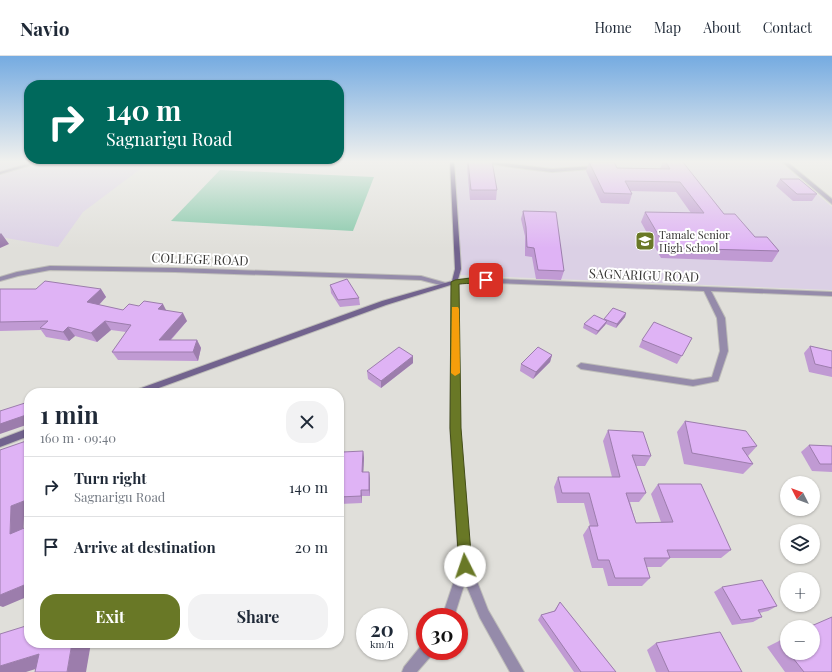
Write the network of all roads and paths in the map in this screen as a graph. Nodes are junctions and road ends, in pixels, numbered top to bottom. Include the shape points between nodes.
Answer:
1 (454, 190) edge
2 (817, 190) edge
3 (832, 202) edge
4 (0, 279) edge
5 (455, 282) junction
6 (444, 284) junction
7 (706, 289) junction
8 (832, 294) edge
9 (581, 366) dead end
10 (150, 388) edge
11 (24, 434) edge
12 (0, 443) edge
13 (465, 566) junction
14 (451, 608) edge
15 (419, 660) edge
16 (409, 672) edge
17 (516, 672) edge

1 - 5 street via 458,269
2 - 3 street
4 - 6 street, COLLEGE ROAD via 50,268 401,277 427,279
5 - 6 street
5 - 7 street, SAGNARIGU ROAD via 471,280
5 - 13 street via 455,428
6 - 10 street via 384,303
7 - 8 street, SAGNARIGU ROAD
7 - 9 street via 721,318 724,351 715,379 693,383
11 - 12 street
13 - 14 street
13 - 17 street via 484,614
15 - 16 street

